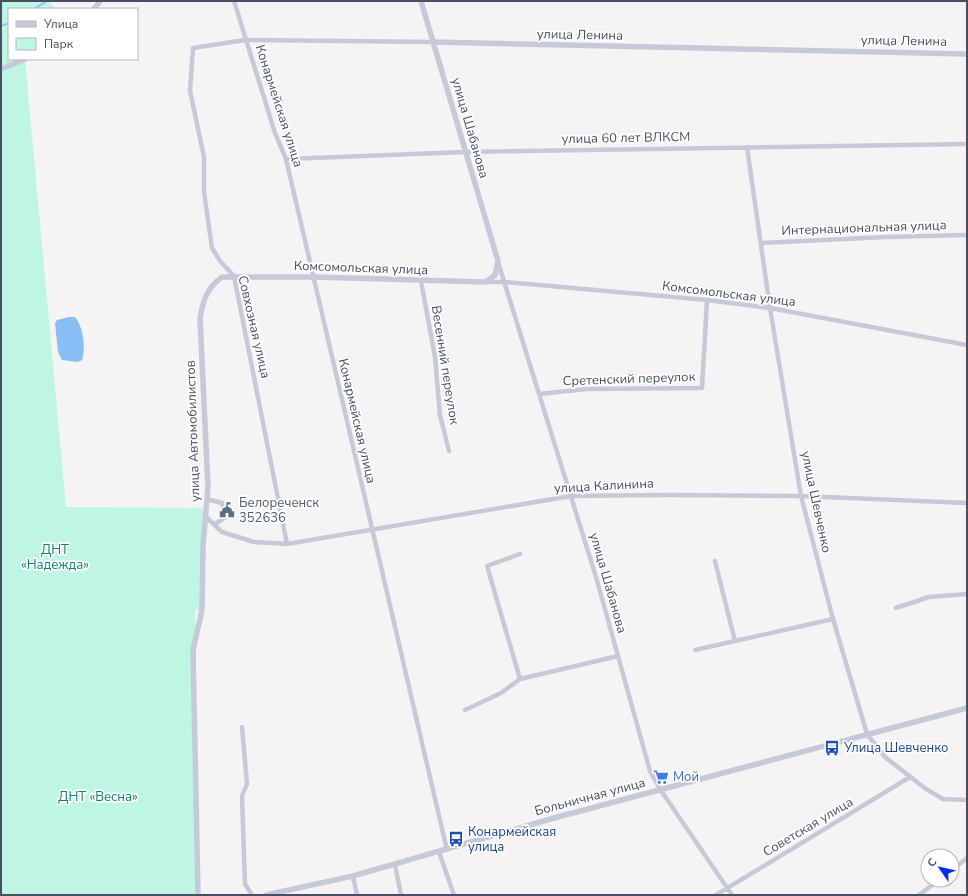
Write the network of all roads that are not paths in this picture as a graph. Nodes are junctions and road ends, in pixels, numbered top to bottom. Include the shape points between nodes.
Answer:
1 (234, 1) edge
2 (421, 1) edge
3 (245, 40) junction
4 (433, 42) junction
5 (193, 48) joint
6 (967, 54) edge
7 (23, 60) edge
8 (1, 69) edge
9 (967, 144) edge
10 (746, 147) junction
11 (465, 152) junction
12 (286, 159) junction
13 (967, 235) edge
14 (761, 243) junction
15 (498, 261) junction
16 (234, 276) junction
17 (313, 277) junction
18 (421, 281) junction
19 (486, 282) junction
20 (506, 282) junction
21 (706, 300) junction
22 (770, 308) junction
23 (967, 345) edge
24 (540, 394) junction
25 (449, 451) dead end
26 (571, 496) junction
27 (801, 496) junction
28 (207, 499) junction
29 (967, 503) edge
30 (205, 516) junction
31 (215, 524) junction
32 (371, 530) junction
33 (288, 544) junction
34 (520, 554) dead end
35 (715, 561) dead end
36 (967, 594) edge
37 (896, 608) dead end
38 (833, 619) junction
39 (735, 641) junction
40 (695, 650) dead end
41 (618, 656) junction
42 (520, 679) junction
43 (967, 708) edge
44 (465, 710) dead end
45 (242, 727) dead end
46 (867, 734) junction
47 (910, 777) junction
48 (660, 789) junction
49 (967, 800) edge
50 (447, 850) junction
51 (439, 852) junction
52 (395, 865) junction
53 (353, 876) junction
54 (928, 888) edge
55 (727, 889) junction
56 (277, 894) edge
57 (198, 895) edge
58 (252, 895) edge
59 (266, 895) edge
60 (357, 895) edge
61 (401, 895) edge
62 (454, 895) edge
63 (716, 895) edge
64 (732, 895) edge
65 (919, 895) edge

1 - 3 street, Конармейская улица
2 - 4 street, улица Шабанова
3 - 4 street, улица Ленина
3 - 5 street, улица Ленина
3 - 12 street, Конармейская улица
4 - 6 street, улица Ленина
4 - 11 street, улица Шабанова
5 - 16 street, Совхозная улица via 190,91 204,158 204,192 212,248
7 - 8 street
9 - 10 street, улица 60 лет ВЛКСМ
10 - 11 street, улица 60 лет ВЛКСМ
10 - 14 street, улица Шевченко
11 - 12 street, улица 60 лет ВЛКСМ
11 - 15 street, улица Шабанова
12 - 17 street, Конармейская улица
13 - 14 street, Интернациональная улица
14 - 22 street, улица Шевченко
15 - 19 street, улица Шабанова via 495,276
15 - 20 street, улица Шабанова
16 - 17 street, Комсомольская улица
16 - 28 street, улица Автомобилистов via 222,277 209,289 203,300 200,318
16 - 33 street, Совхозная улица
17 - 18 street, Комсомольская улица
17 - 32 street, Конармейская улица
18 - 19 street, Комсомольская улица
18 - 25 street, Весенний переулок via 435,357 440,415
19 - 20 street, Комсомольская улица
20 - 21 street, Комсомольская улица
20 - 24 street, улица Шабанова
21 - 22 street, Комсомольская улица
21 - 24 street, Сретенский переулок via 702,388 587,389
22 - 23 street, Комсомольская улица
22 - 27 street, улица Шевченко
24 - 26 street, улица Шабанова
26 - 27 street, улица Калинина
26 - 32 street, улица Калинина
26 - 41 street, улица Шабанова
27 - 29 street, улица Калинина
27 - 38 street, улица Шевченко
28 - 30 street, улица Автомобилистов
28 - 31 street via 222,503 226,517
30 - 31 street, улица Калинина
30 - 57 street, улица Автомобилистов via 202,610 193,650
31 - 33 street, улица Калинина via 222,532 254,542
32 - 33 street, улица Калинина
32 - 50 street, Конармейская улица
34 - 42 street via 487,566
35 - 39 street
36 - 37 street via 929,597
38 - 39 street
38 - 46 street, улица Шевченко
39 - 40 street
41 - 42 street
41 - 48 street, улица Шабанова via 650,771
42 - 44 street via 501,693
43 - 46 street, Больничная улица
45 - 58 street via 247,784 242,796 245,884
46 - 47 street, улица Шевченко via 885,757
46 - 48 street, Больничная улица
47 - 49 street, улица Шевченко via 943,799
47 - 55 street, Советская улица
48 - 50 street, Больничная улица
48 - 55 street, улица Шабанова
50 - 51 street, Больничная улица
51 - 52 street, Больничная улица
51 - 62 street
52 - 53 street, Больничная улица
52 - 61 street
53 - 56 street, Больничная улица
53 - 60 street
54 - 65 street
55 - 63 street, Советская улица
55 - 64 street, улица Шабанова
56 - 59 street, Больничная улица

